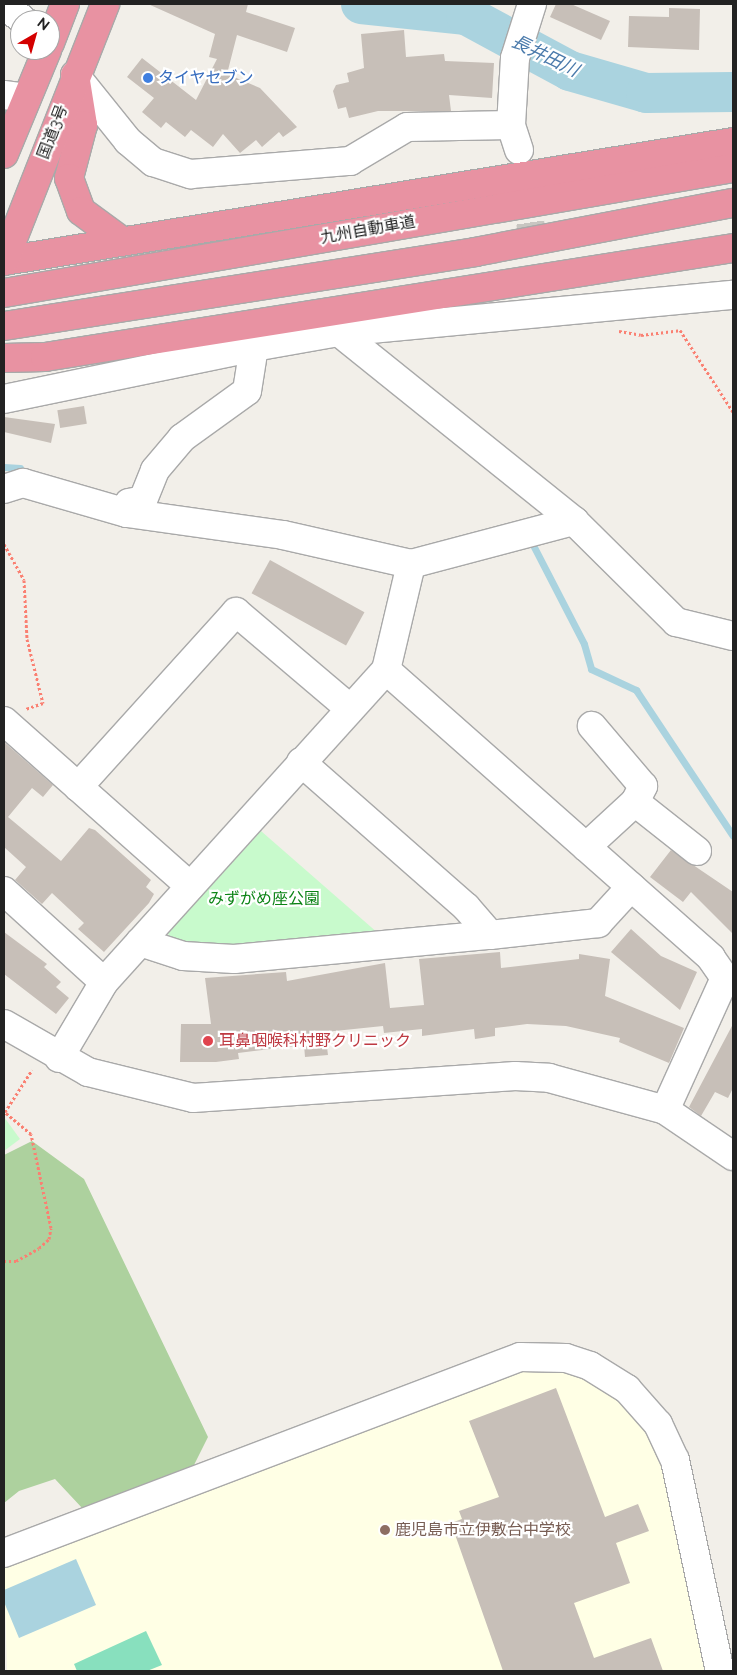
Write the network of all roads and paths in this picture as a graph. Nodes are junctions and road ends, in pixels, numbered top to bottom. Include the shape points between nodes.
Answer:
1 (66, 4) edge
2 (105, 4) edge
3 (526, 6) edge
4 (60, 18) edge
5 (38, 60) edge
6 (75, 75) junction
7 (15, 97) edge
8 (511, 124) junction
9 (733, 142) edge
10 (519, 150) dead end
11 (4, 154) edge
12 (733, 168) edge
13 (733, 203) edge
14 (119, 239) junction
15 (733, 248) edge
16 (4, 261) edge
17 (4, 293) edge
18 (733, 295) edge
19 (594, 307) junction
20 (4, 326) edge
21 (339, 332) junction
22 (254, 347) junction
23 (4, 358) edge
24 (4, 400) edge
25 (733, 412) edge
26 (4, 489) edge
27 (127, 513) junction
28 (574, 522) junction
29 (4, 544) edge
30 (411, 564) junction
31 (733, 636) edge
32 (386, 670) junction
33 (348, 708) junction
34 (12, 716) edge
35 (592, 726) dead end
36 (301, 762) junction
37 (78, 787) junction
38 (635, 802) junction
39 (586, 847) junction
40 (697, 851) dead end
41 (190, 886) junction
42 (631, 887) junction
43 (4, 892) edge
44 (490, 935) junction
45 (140, 942) junction
46 (104, 982) junction
47 (4, 1024) edge
48 (60, 1058) junction
49 (32, 1070) dead end
50 (665, 1110) junction
51 (733, 1156) edge
52 (4, 1261) edge
53 (4, 1552) edge
54 (720, 1671) edge

1 - 4 highway
2 - 6 highway, 国道3号
3 - 8 street via 515,58
5 - 7 highway
6 - 8 street via 128,141 153,162 191,174 350,161 407,127
6 - 14 highway via 84,124 69,178 81,211
6 - 16 highway, 国道3号
7 - 11 highway
8 - 10 street
9 - 14 highway
12 - 17 highway, 九州自動車道
13 - 20 highway via 475,252
14 - 16 highway
15 - 23 highway via 46,357
18 - 19 street via 689,303
19 - 21 street via 542,307
19 - 25 path via 609,327 625,334 680,330
21 - 22 street
21 - 28 street
22 - 24 street
22 - 27 street via 247,391 182,438 155,470 142,500 129,503
26 - 27 street via 23,483
27 - 30 street via 283,535
28 - 30 street
28 - 31 street via 676,622
29 - 34 path via 24,580 27,639 43,703
30 - 32 street
32 - 33 street
32 - 39 street
33 - 36 street
33 - 37 street via 236,612
34 - 37 street
35 - 38 street via 643,786
36 - 41 street
36 - 44 street via 466,907
37 - 41 street
38 - 39 street
38 - 40 street
39 - 42 street
41 - 45 street
42 - 44 street via 598,923
42 - 50 street via 711,958 725,978
43 - 46 street
44 - 45 street via 234,959 183,956
45 - 46 street
46 - 48 street
47 - 48 street
48 - 50 street via 138,1088 193,1098 515,1076 581,1085
49 - 52 path via 5,1112 32,1134 51,1228 48,1239 39,1248 16,1261
50 - 51 street
53 - 54 street via 520,1357 566,1358 590,1366 627,1389 658,1424 679,1478

